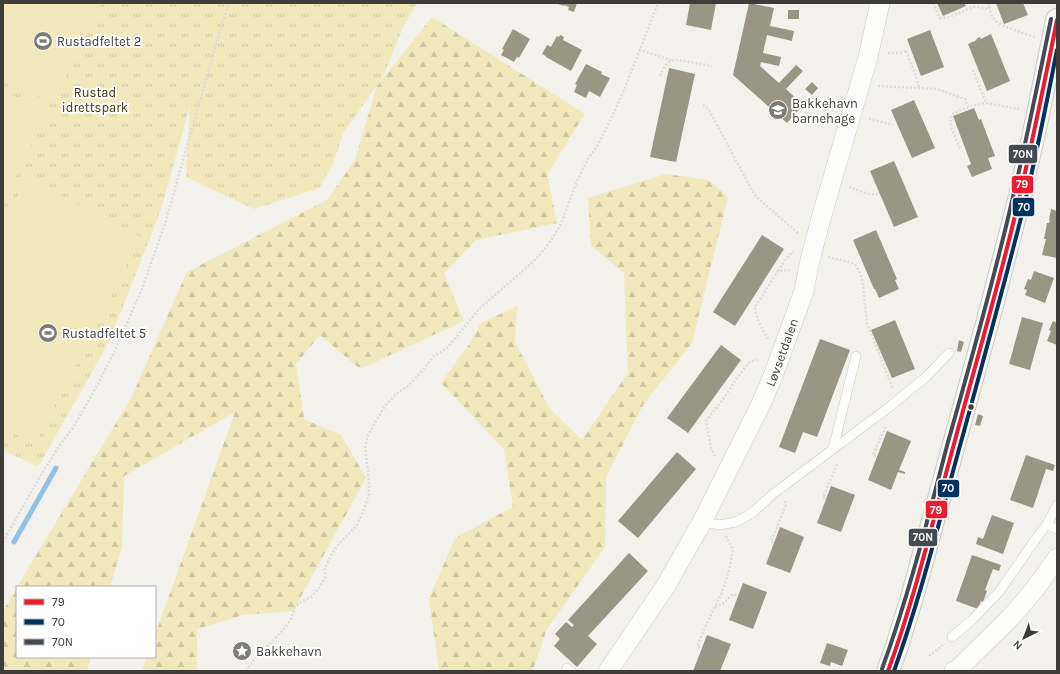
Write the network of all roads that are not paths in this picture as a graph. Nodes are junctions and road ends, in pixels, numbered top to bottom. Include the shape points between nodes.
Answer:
1 (880, 3) edge
2 (1057, 20) edge
3 (949, 353) dead end
4 (856, 356) dead end
5 (830, 451) junction
6 (1057, 505) edge
7 (711, 524) junction
8 (1046, 526) junction
9 (1057, 529) edge
10 (1057, 558) edge
11 (952, 637) road end
12 (892, 670) edge
13 (608, 671) edge
14 (954, 671) edge

1 - 7 street, Løvsetdalen via 868,57 831,182 804,252 804,291 773,376
2 - 12 main road via 1028,164 1003,263
3 - 5 lane via 927,376
4 - 5 lane
5 - 7 lane via 752,513 736,522
6 - 8 lane
7 - 13 street, Løvsetdalen
8 - 9 lane
8 - 11 lane via 999,592
10 - 14 street via 1035,590 1010,618

